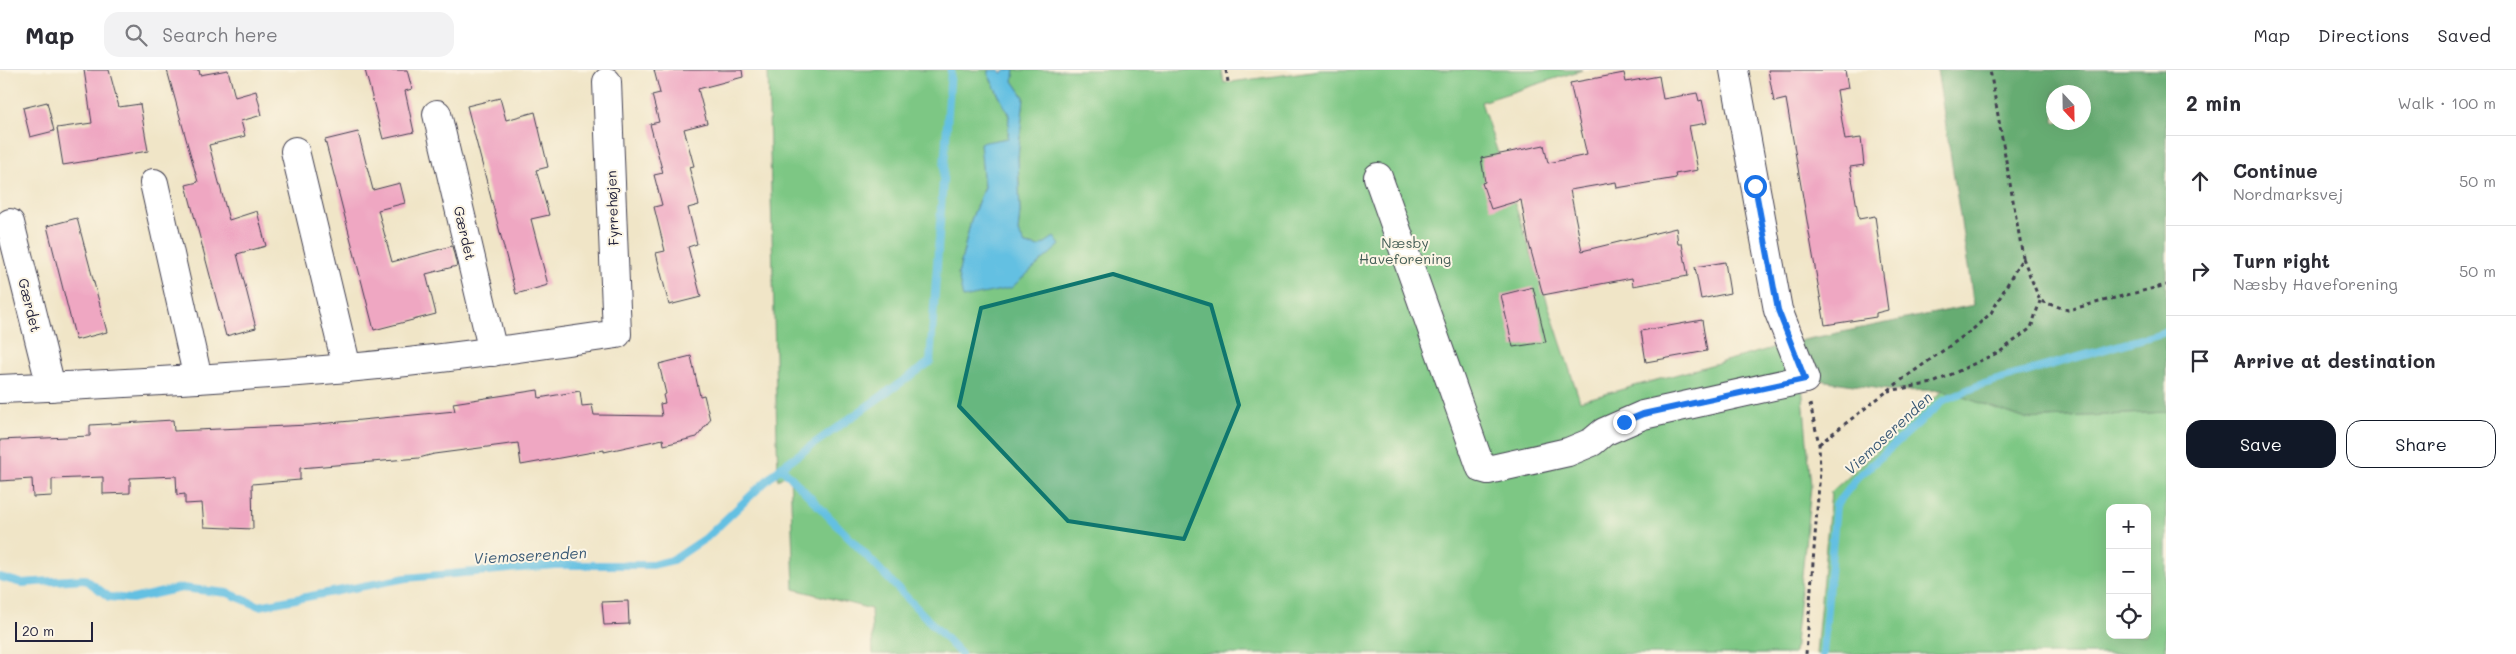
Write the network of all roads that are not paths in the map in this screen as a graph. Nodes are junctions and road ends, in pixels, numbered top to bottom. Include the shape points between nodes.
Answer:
1 (1734, 70) edge
2 (608, 82) dead end
3 (437, 114) dead end
4 (295, 150) dead end
5 (1378, 177) dead end
6 (154, 183) dead end
7 (10, 223) dead end
8 (493, 352) junction
9 (347, 368) junction
10 (198, 379) junction
11 (51, 387) junction
12 (0, 389) edge

1 - 5 street via 1778,310 1805,379 1643,414 1568,452 1488,470 1481,468
2 - 8 street, Fyrrehøjen via 616,334
3 - 8 street, Gærdet
4 - 9 street
6 - 10 street
7 - 11 street, Gærdet
8 - 9 street
9 - 10 street
10 - 11 street
11 - 12 street

